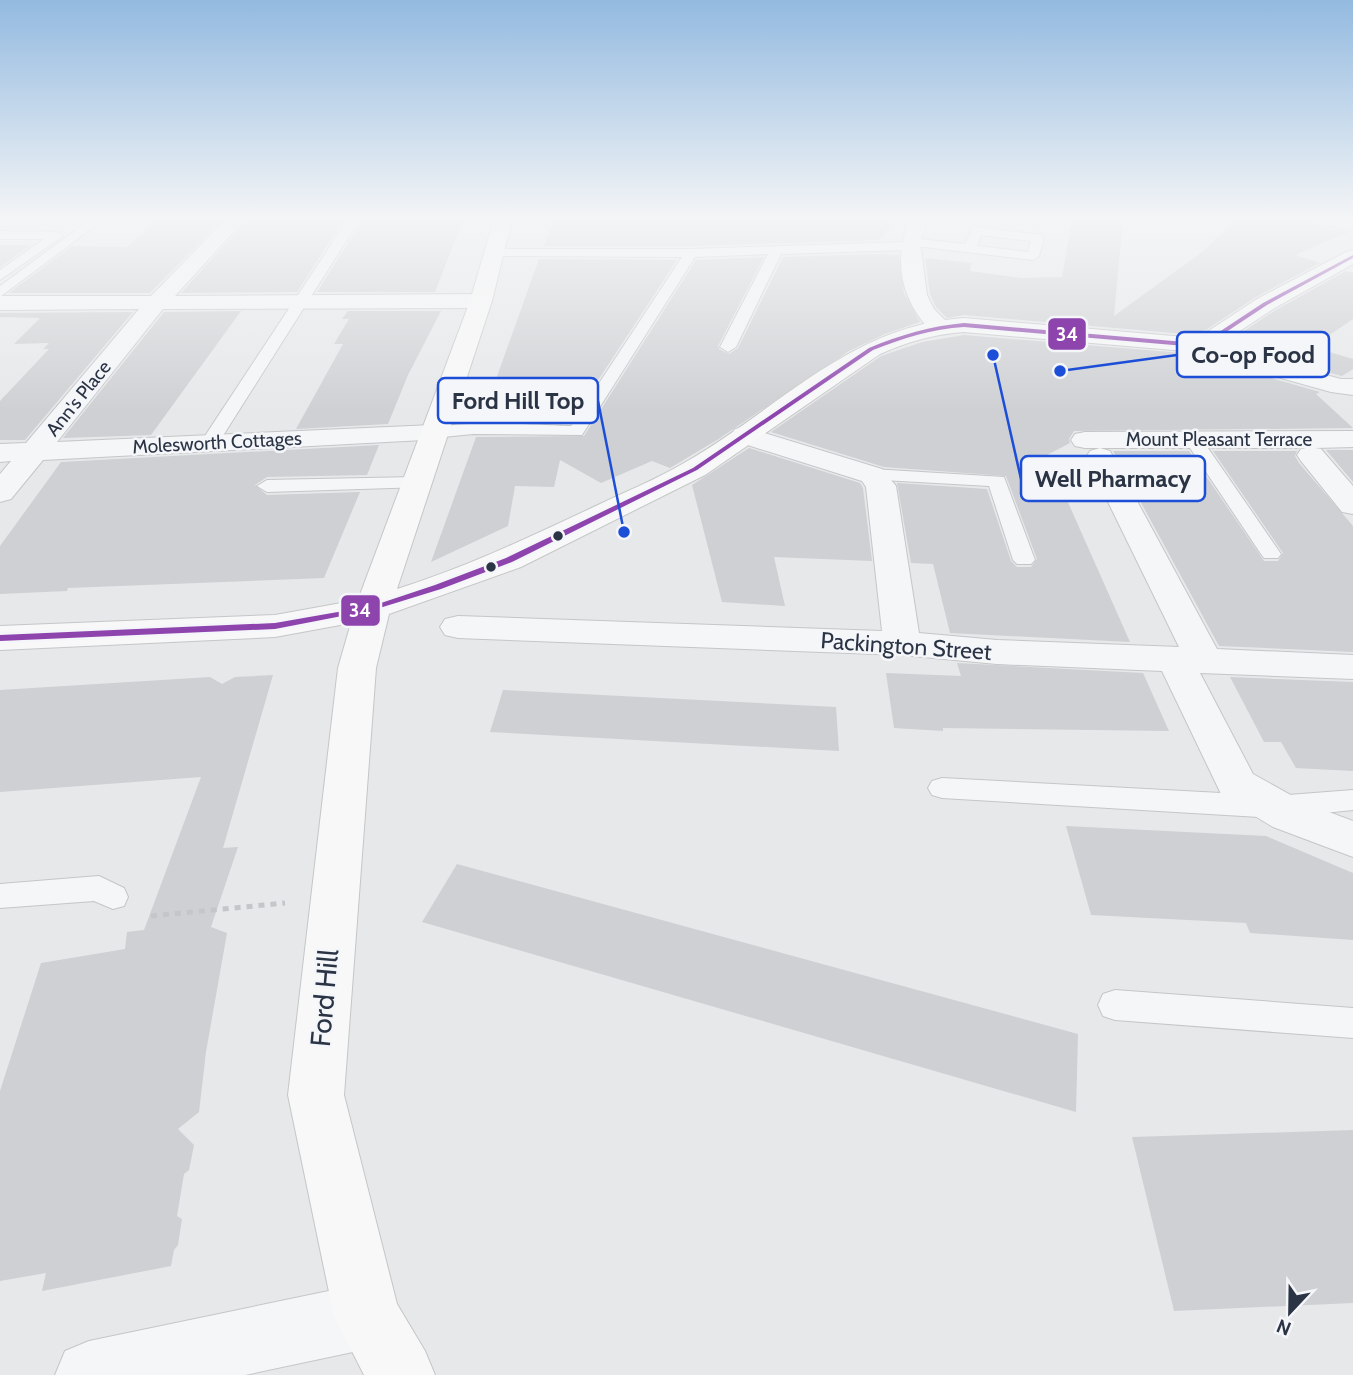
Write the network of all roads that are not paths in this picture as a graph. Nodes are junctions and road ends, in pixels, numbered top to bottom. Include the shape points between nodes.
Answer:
1 (175, 283) edge
2 (313, 283) edge
3 (486, 283) edge
4 (671, 283) edge
5 (760, 283) edge
6 (914, 283) edge
7 (1303, 283) edge
8 (481, 301) junction
9 (301, 302) junction
10 (0, 303) edge
11 (156, 303) junction
12 (939, 326) junction
13 (1185, 344) junction
14 (729, 347) dead end
15 (1350, 391) edge
16 (433, 433) junction
17 (745, 435) junction
18 (1194, 439) junction
19 (1353, 439) edge
20 (210, 442) junction
21 (35, 452) junction
22 (0, 453) edge
23 (1311, 455) dead end
24 (872, 475) junction
25 (416, 483) junction
26 (267, 486) dead end
27 (0, 493) edge
28 (1353, 505) edge
29 (1271, 554) dead end
30 (1024, 560) dead end
31 (373, 608) junction
32 (458, 627) dead end
33 (0, 638) edge
34 (902, 643) junction
35 (1189, 659) junction
36 (1353, 667) edge
37 (942, 788) dead end
38 (1353, 800) edge
39 (1275, 807) junction
40 (1353, 839) edge
41 (0, 896) edge
42 (113, 897) road end
43 (1115, 1005) dead end
44 (1353, 1023) edge
45 (366, 1316) junction
46 (89, 1375) edge
47 (401, 1375) edge

1 - 11 street, Ann's Place
2 - 9 lane
3 - 8 main road, Ford Hill
4 - 16 lane via 576,430
5 - 14 lane
6 - 12 street via 925,312
7 - 13 main road via 1215,337
8 - 9 street
8 - 16 main road, Ford Hill
9 - 11 street
9 - 20 lane
10 - 11 street
11 - 21 street, Ann's Place
12 - 13 main road
12 - 17 main road via 871,349
13 - 15 street
16 - 20 street, Molesworth Cottages
16 - 25 main road, Ford Hill
17 - 24 street
17 - 31 main road via 695,469 509,560
18 - 19 street, Mount Pleasant Terrace
18 - 29 lane
18 - 35 street, Mount Pleasant Terrace via 1093,449
20 - 21 street, Molesworth Cottages
21 - 22 street, Molesworth Cottages
21 - 27 street, Ann's Place
23 - 28 street
24 - 30 lane via 1000,475
24 - 34 street via 881,486
25 - 26 lane
25 - 31 main road, Ford Hill
31 - 33 main road via 275,626
31 - 45 main road, Ford Hill via 357,668 316,1095
32 - 34 street, Packington Street
34 - 35 street, Packington Street via 997,652
35 - 36 street, Packington Street
35 - 39 street via 1237,785
37 - 39 lane
38 - 39 lane
39 - 40 street
41 - 42 lane via 99,888
43 - 44 lane
45 - 46 street
45 - 47 main road, Ford Hill

